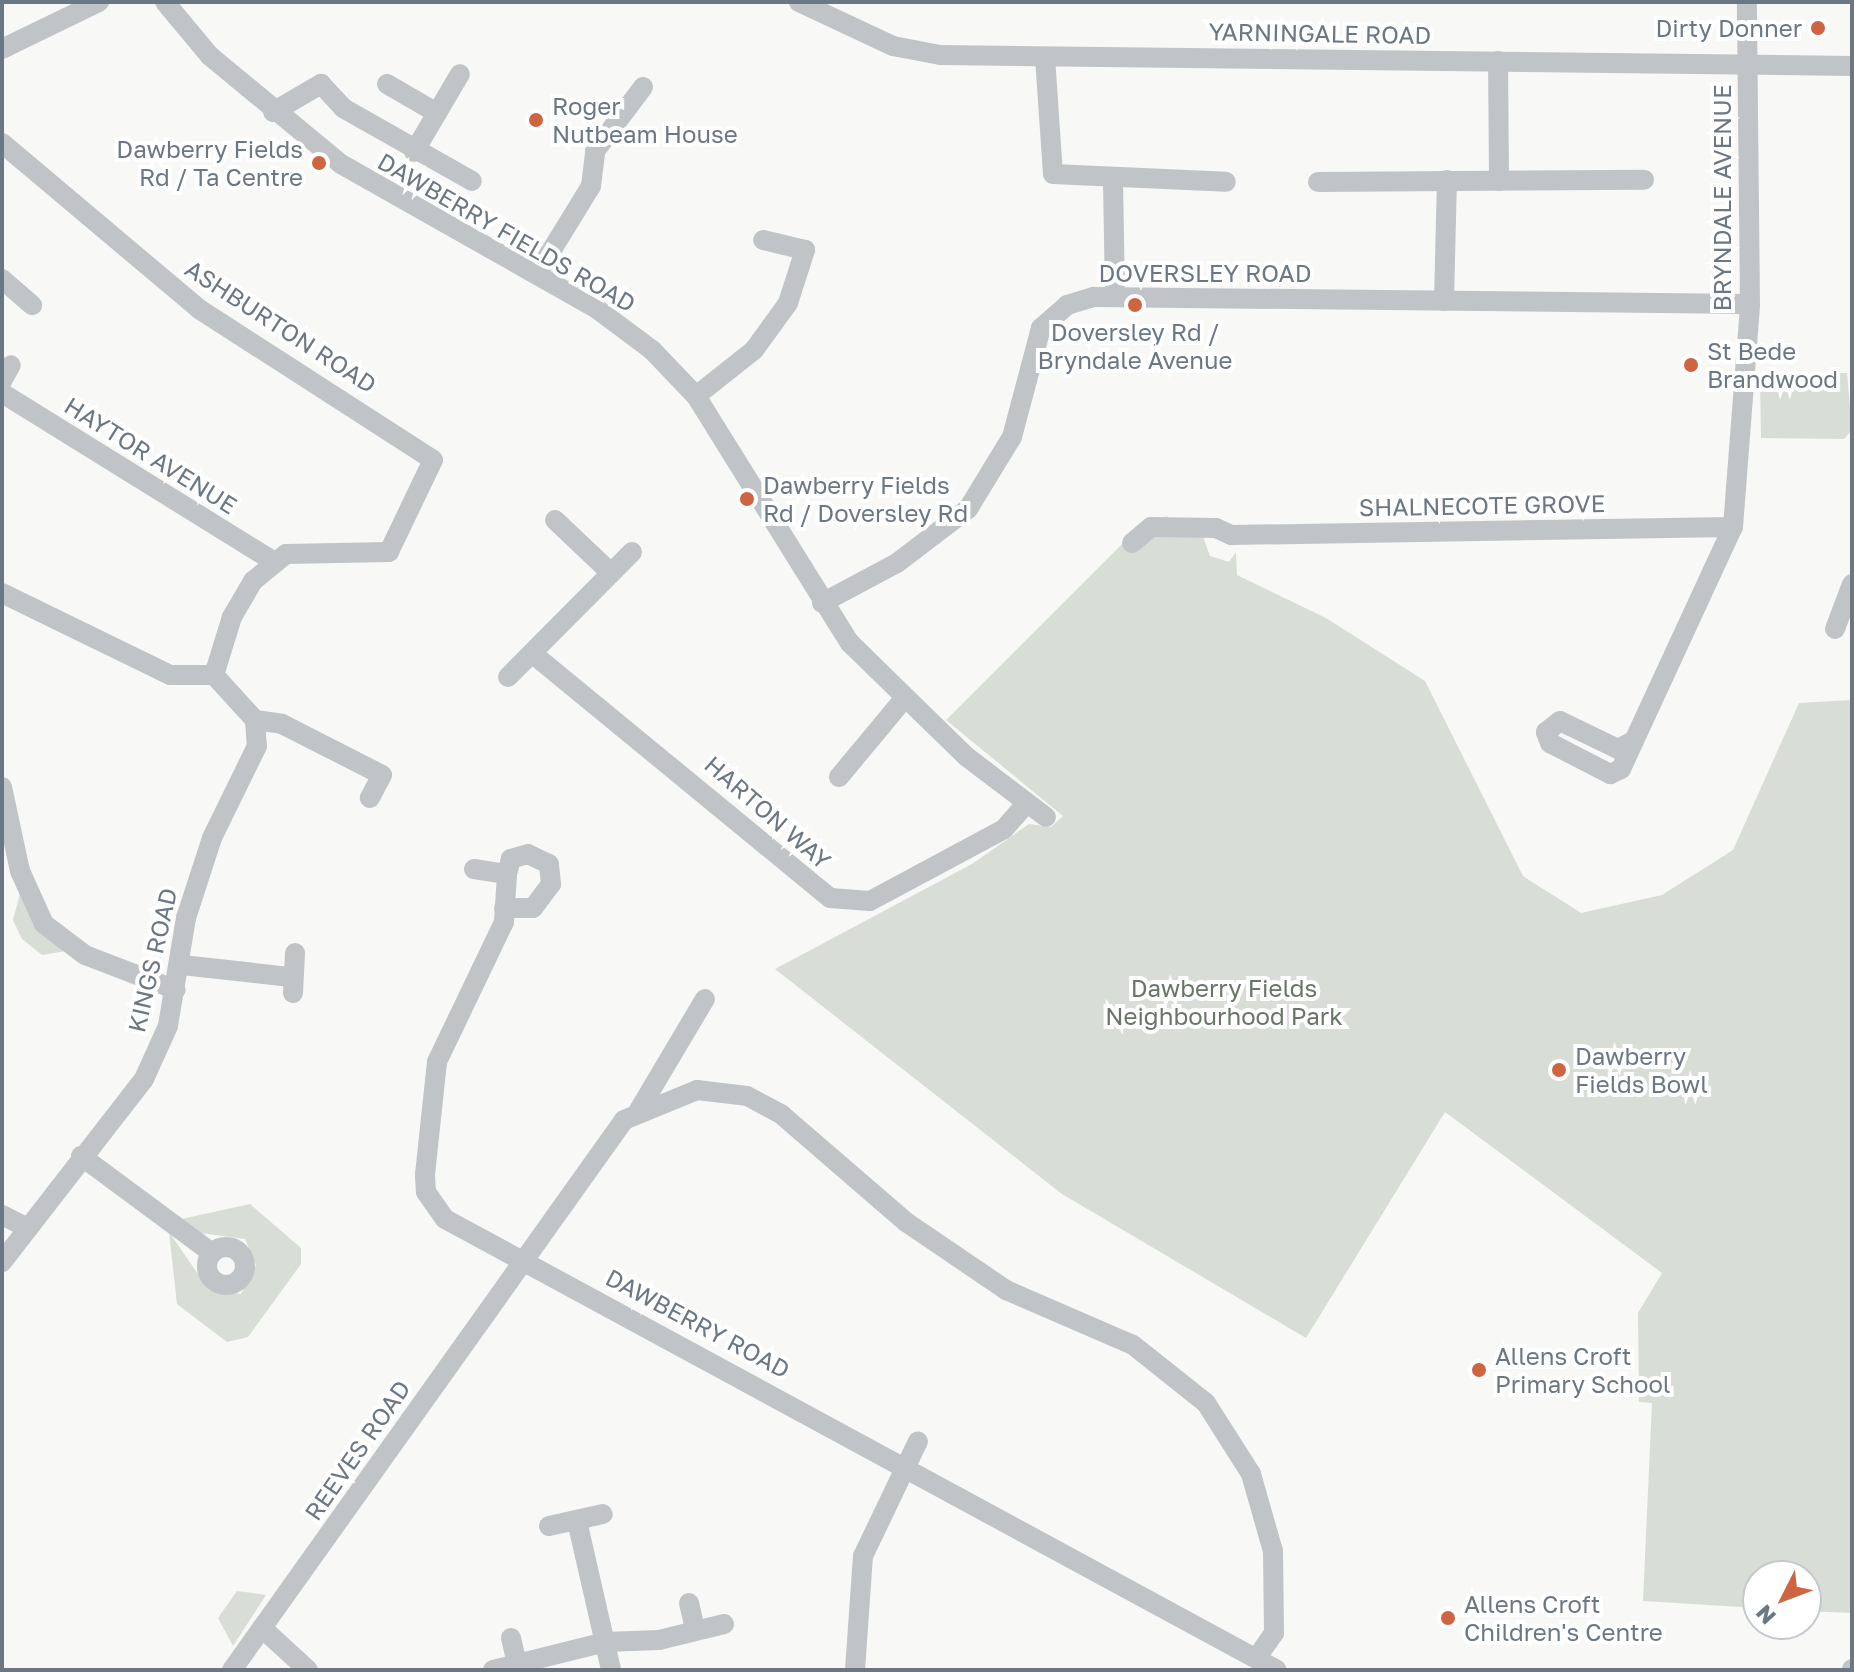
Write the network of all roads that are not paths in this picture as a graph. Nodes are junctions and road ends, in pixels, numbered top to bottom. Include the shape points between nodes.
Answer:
1 (99, 2) edge
2 (165, 2) edge
3 (799, 2) edge
4 (1747, 2) edge
5 (2, 49) edge
6 (1045, 57) junction
7 (1498, 61) junction
8 (1746, 63) junction
9 (1852, 66) edge
10 (460, 74) dead end
11 (387, 84) dead end
12 (643, 87) dead end
13 (273, 112) junction
14 (437, 113) junction
15 (414, 152) junction
16 (4, 153) edge
17 (1447, 180) junction
18 (1644, 180) dead end
19 (472, 181) dead end
20 (1113, 181) junction
21 (1499, 181) junction
22 (1226, 182) dead end
23 (1318, 182) dead end
24 (763, 240) dead end
25 (537, 274) junction
26 (2, 279) edge
27 (1115, 297) junction
28 (1444, 301) junction
29 (1750, 304) junction
30 (32, 305) dead end
31 (2, 393) edge
32 (696, 396) junction
33 (555, 520) dead end
34 (1733, 527) junction
35 (1132, 543) dead end
36 (632, 552) dead end
37 (273, 561) junction
38 (611, 573) junction
39 (1852, 584) edge
40 (2, 593) edge
41 (822, 603) junction
42 (1849, 607) edge
43 (1835, 629) dead end
44 (533, 654) junction
45 (214, 675) junction
46 (508, 677) dead end
47 (903, 700) junction
48 (255, 720) junction
49 (1633, 741) dead end
50 (839, 777) dead end
51 (2, 787) edge
52 (370, 798) dead end
53 (1026, 804) junction
54 (1046, 817) dead end
55 (474, 869) dead end
56 (507, 874) junction
57 (504, 908) junction
58 (295, 953) dead end
59 (182, 965) junction
60 (176, 990) junction
61 (705, 999) dead end
62 (639, 1110) junction
63 (81, 1156) junction
64 (2, 1215) edge
65 (27, 1228) junction
66 (212, 1253) dead end
67 (524, 1260) junction
68 (2, 1262) edge
69 (918, 1441) dead end
70 (906, 1463) junction
71 (603, 1514) dead end
72 (577, 1521) junction
73 (549, 1526) dead end
74 (689, 1603) dead end
75 (724, 1624) dead end
76 (262, 1628) junction
77 (695, 1628) junction
78 (511, 1638) dead end
79 (605, 1642) junction
80 (1258, 1656) junction
81 (517, 1664) junction
82 (232, 1670) edge
83 (308, 1670) edge
84 (493, 1670) edge
85 (611, 1670) edge
86 (855, 1670) edge
87 (1277, 1670) edge

1 - 5 street
2 - 13 street, DAWBERRY FIELDS ROAD via 183,29
3 - 6 street, YARNINGALE ROAD via 893,46 940,55
4 - 8 street, BRYNDALE AVENUE
6 - 7 street, YARNINGALE ROAD
6 - 20 street via 1048,169 1068,180
7 - 8 street, YARNINGALE ROAD
7 - 21 street
8 - 9 street, YARNINGALE ROAD
8 - 29 street, BRYNDALE AVENUE
10 - 14 street
11 - 14 street
12 - 25 street via 595,151 591,186
13 - 15 street via 321,84 343,108
13 - 25 street, DAWBERRY FIELDS ROAD via 363,178
14 - 15 street
15 - 19 street
16 - 37 street, ASHBURTON ROAD via 199,309 428,451 431,473 389,552 308,551
17 - 21 street
17 - 23 street
17 - 28 street
18 - 21 street
20 - 22 street
20 - 27 street
24 - 32 street via 805,250 788,303 754,350
25 - 32 street, DAWBERRY FIELDS ROAD via 652,350
26 - 30 street
27 - 28 street, DOVERSLEY ROAD
27 - 41 street, DOVERSLEY ROAD via 1067,305 1041,328 1012,437 968,509 897,563
28 - 29 street, DOVERSLEY ROAD
29 - 34 street, BRYNDALE AVENUE
31 - 37 street, HAYTOR AVENUE
32 - 41 street, DAWBERRY FIELDS ROAD
33 - 38 street
34 - 35 street, SHALNECOTE GROVE via 1231,535 1216,528 1151,527
34 - 49 street, BRYNDALE AVENUE
36 - 38 street
37 - 45 street via 232,617
38 - 44 street
39 - 42 street
40 - 45 street via 170,675
41 - 47 street, DAWBERRY FIELDS ROAD
42 - 43 street
44 - 46 street
44 - 53 street, HARTON WAY via 830,898 870,901 1004,829
45 - 48 street
47 - 50 street
47 - 53 street, DAWBERRY FIELDS ROAD
48 - 52 street via 282,724 382,775
48 - 59 street, KINGS ROAD via 257,746 212,838 186,918
51 - 60 street via 20,871 44,924 85,955
53 - 54 street, DAWBERRY FIELDS ROAD
55 - 56 street
56 - 57 street, DAWBERRY ROAD
56 - 57 street via 511,859 528,854 549,864 551,884 533,908
57 - 67 street, DAWBERRY ROAD via 495,944 437,1062 425,1175 426,1192 445,1219
58 - 59 street via 292,985
59 - 60 street, KINGS ROAD
60 - 63 street, KINGS ROAD via 144,1079
61 - 62 street
62 - 67 street, REEVES ROAD via 612,1136
62 - 80 street via 697,1090 747,1096 782,1115 865,1191 1006,1290 1133,1345 1171,1371 1231,1435 1263,1509 1278,1599 1274,1633
63 - 65 street, KINGS ROAD
63 - 66 street
64 - 65 street
65 - 68 street, KINGS ROAD
67 - 70 street, DAWBERRY ROAD
67 - 76 street, REEVES ROAD
69 - 70 street
70 - 80 street, DAWBERRY ROAD
70 - 86 street via 863,1556
71 - 72 street
72 - 73 street
72 - 79 street
74 - 77 street
75 - 77 street
76 - 82 street, REEVES ROAD
76 - 83 street
77 - 79 street via 659,1640
78 - 81 street
79 - 81 street
79 - 85 street
80 - 87 street, DAWBERRY ROAD
81 - 84 street

